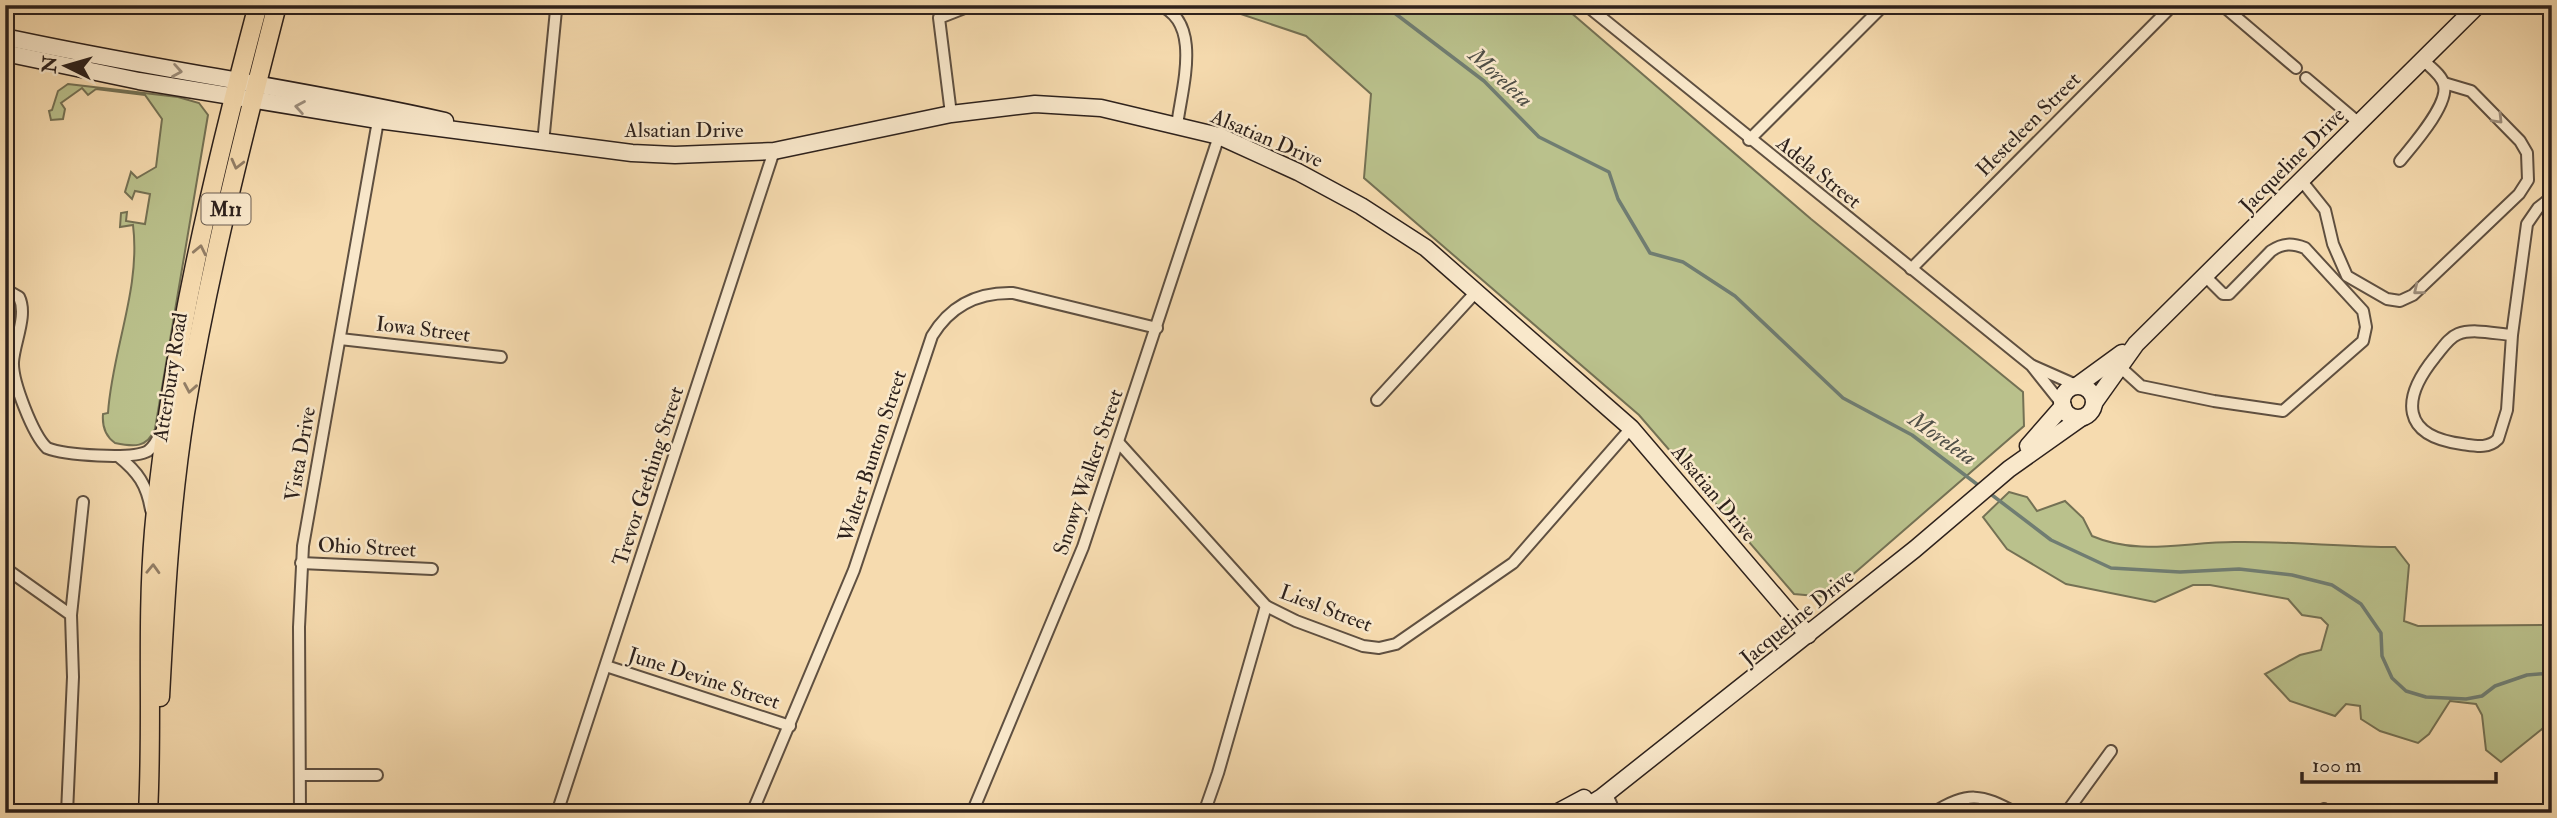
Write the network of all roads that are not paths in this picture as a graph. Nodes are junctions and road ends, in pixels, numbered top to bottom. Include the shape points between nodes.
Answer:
1 (258, 5) edge
2 (277, 5) edge
3 (539, 5) edge
4 (570, 5) edge
5 (972, 5) edge
6 (1158, 5) edge
7 (1884, 5) edge
8 (2173, 5) edge
9 (2222, 5) edge
10 (2478, 5) edge
11 (1592, 7) edge
12 (556, 10) junction
13 (946, 12) edge
14 (5, 37) edge
15 (5, 53) edge
16 (2423, 60) junction
17 (2296, 68) dead end
18 (2306, 78) dead end
19 (2444, 83) junction
20 (236, 88) junction
21 (255, 91) junction
22 (379, 113) junction
23 (951, 114) junction
24 (2359, 123) junction
25 (1177, 126) junction
26 (1220, 136) junction
27 (1749, 140) junction
28 (544, 143) junction
29 (774, 151) junction
30 (2400, 161) dead end
31 (2301, 180) junction
32 (2552, 197) edge
33 (1910, 269) junction
34 (2205, 276) junction
35 (5, 289) edge
36 (1475, 293) junction
37 (1157, 328) junction
38 (2512, 335) junction
39 (340, 339) junction
40 (2136, 344) junction
41 (501, 358) dead end
42 (2031, 365) junction
43 (2119, 366) junction
44 (2077, 385) junction
45 (1377, 400) dead end
46 (2094, 403) junction
47 (2062, 405) junction
48 (168, 417) junction
49 (2081, 418) junction
50 (1631, 428) junction
51 (1119, 443) junction
52 (118, 456) junction
53 (2009, 469) junction
54 (83, 502) dead end
55 (154, 534) junction
56 (301, 563) junction
57 (5, 568) edge
58 (432, 569) dead end
59 (1266, 606) junction
60 (71, 615) junction
61 (1808, 635) junction
62 (606, 666) junction
63 (790, 726) junction
64 (2111, 751) dead end
65 (151, 764) junction
66 (300, 775) junction
67 (377, 775) dead end
68 (1606, 792) junction
69 (67, 813) edge
70 (148, 813) edge
71 (300, 813) edge
72 (558, 813) edge
73 (752, 813) edge
74 (972, 813) edge
75 (1204, 813) edge
76 (1556, 813) edge
77 (1576, 813) edge
78 (1615, 813) edge
79 (1933, 813) edge
80 (2016, 813) edge
81 (2066, 813) edge

1 - 20 main road, Atterbury Road / M11
2 - 21 main road, Atterbury Road / M11
3 - 12 street
4 - 12 street
5 - 13 street
6 - 25 street via 1175,14 1184,28
7 - 27 street
8 - 33 street, Hesteleen Street
9 - 17 street
10 - 16 street, Jacqueline Drive
11 - 27 street, Adela Street
12 - 28 street
13 - 23 street
14 -> 20 street
15 - 20 street via 139,81
16 - 19 street
16 - 24 street, Jacqueline Drive
18 - 24 street
19 - 30 street via 2444,94 2431,119
19 -> 31 street via 2471,91 2520,141 2527,153 2528,180 2519,194 2413,295 2400,301 2387,299 2347,276 2325,210
20 - 21 street, Alsatian Drive
48 -> 20 main road, Atterbury Road / M11
21 - 22 street, Alsatian Drive
21 -> 65 main road, Atterbury Road / M11 via 222,222 185,415
22 - 28 street, Alsatian Drive
22 - 39 street, Vista Drive
23 - 25 street, Alsatian Drive via 1002,106 1070,105
23 - 29 street, Alsatian Drive
24 - 31 street, Jacqueline Drive
25 - 26 street, Alsatian Drive
26 - 36 street, Alsatian Drive via 1390,222
26 - 37 street, Snowy Walker Street
27 - 33 street, Adela Street
28 - 29 street, Alsatian Drive via 675,155
29 - 62 street, Trevor Gething Street
31 - 34 street, Jacqueline Drive
32 - 38 street via 2527,224
33 - 42 street, Adela Street
34 - 40 street, Jacqueline Drive
34 - 43 street via 2223,294 2229,294 2271,251 2296,244 2305,248 2363,311 2363,341 2283,411 2141,386
35 - 52 street via 22,302 13,370 42,442 54,450
36 - 45 street
36 - 50 street, Alsatian Drive
37 - 51 street, Snowy Walker Street
37 - 63 street, Walter Bunton Street via 1013,293 970,300 945,317 932,336 854,570
38 - 38 street via 2462,333 2450,339 2415,385 2413,410 2420,429 2443,442 2482,447 2498,439 2507,410
39 - 41 street, Iowa Street
39 - 56 street, Vista Drive
40 - 43 street, Jacqueline Drive
40 - 44 street, Jacqueline Drive
42 - 44 street, Adela Street
42 - 47 street, Adela Street
43 - 46 street, Jacqueline Drive
44 - 46 street via 2088,389
44 - 47 street via 2064,394
46 - 49 street via 2090,413
47 - 49 street via 2068,414
47 - 53 street, Jacqueline Drive
48 - 52 street via 153,447 136,455
48 - 55 main road, Atterbury Road / M11
49 - 53 street, Jacqueline Drive
50 - 59 street, Liesl Street via 1513,563 1396,644 1363,646
50 - 61 street, Alsatian Drive
51 - 59 street, Liesl Street
51 - 74 street, Snowy Walker Street via 1055,620
52 - 55 street via 145,484
53 - 61 street, Jacqueline Drive
54 - 60 street
65 -> 55 main road, Atterbury Road / M11 via 148,718
56 - 58 street, Ohio Street
56 - 66 street, Vista Drive
57 - 60 street
59 - 75 street
60 - 69 street
61 - 68 street, Jacqueline Drive
62 - 63 street, June Devine Street
62 - 72 street, Trevor Gething Street
63 - 73 street, Walter Bunton Street
64 - 81 street
65 - 70 main road, Atterbury Road / M11
66 - 67 street
66 - 71 street, Vista Drive
68 - 76 street, Jacqueline Drive
68 - 77 street, Jacqueline Drive
68 - 78 street
79 - 80 street via 1962,797 1975,796

